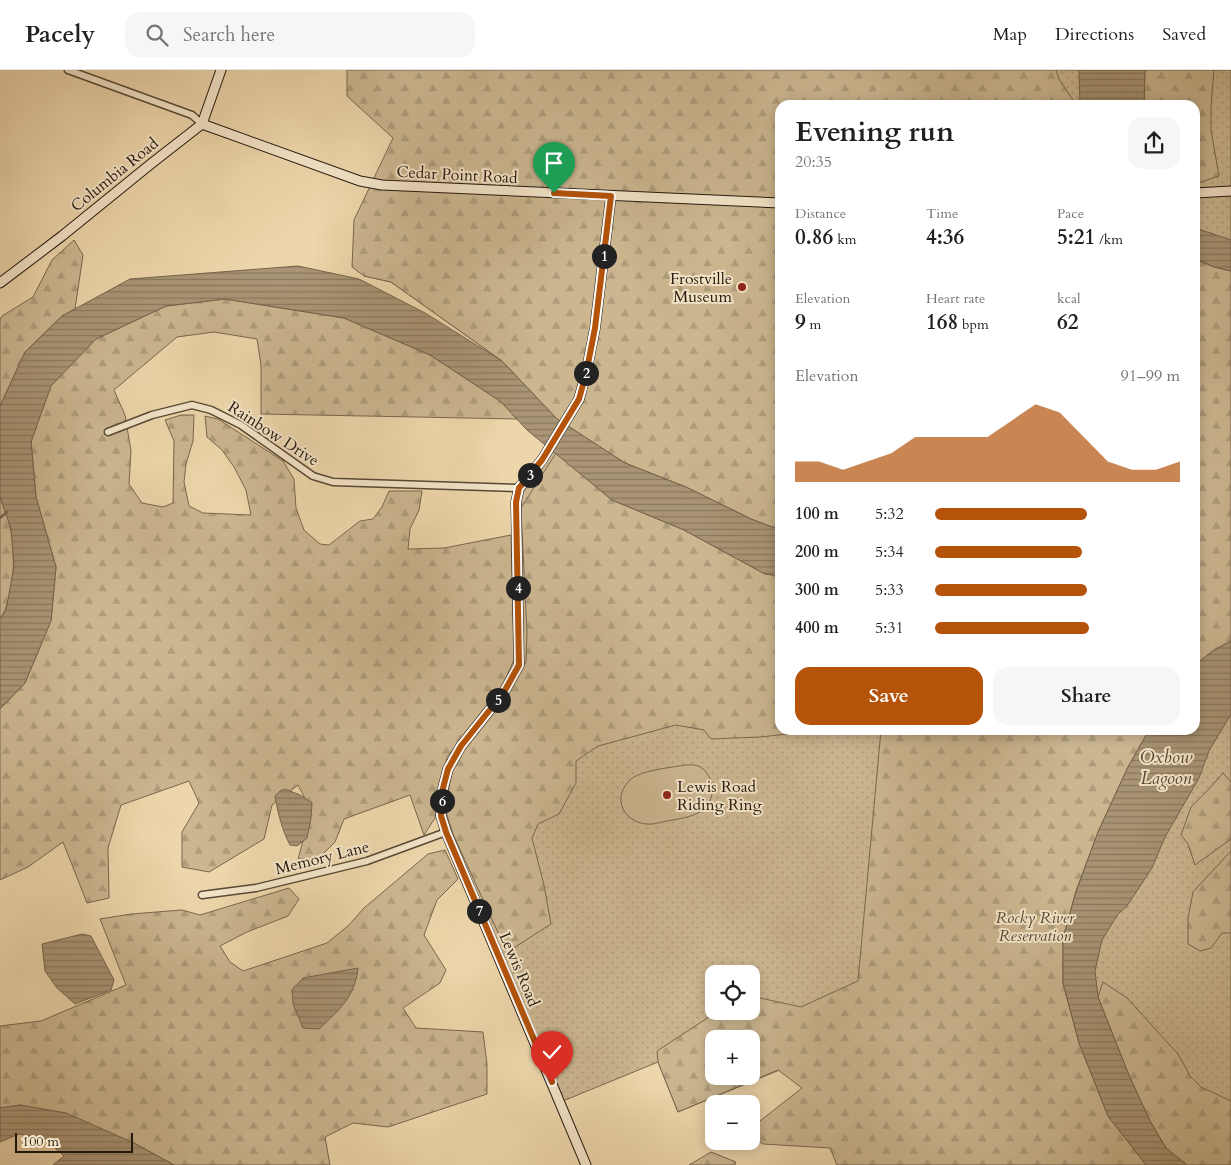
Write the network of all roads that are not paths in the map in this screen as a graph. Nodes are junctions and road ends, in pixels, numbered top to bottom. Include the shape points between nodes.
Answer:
1 (68, 70) edge
2 (221, 70) edge
3 (202, 124) junction
4 (1231, 191) edge
5 (1200, 193) edge
6 (611, 196) junction
7 (775, 203) edge
8 (0, 283) edge
9 (108, 432) dead end
10 (519, 488) junction
11 (446, 832) junction
12 (202, 895) dead end
13 (586, 1165) edge

1 - 3 street via 186,112
2 - 3 street
3 - 6 street, Cedar Point Road via 360,181 382,185
3 - 8 street, Columbia Road
4 - 5 street
6 - 7 street, Cedar Point Road
6 - 10 street via 593,337 579,399 542,460
9 - 10 street, Rainbow Drive via 152,414 192,406 211,410 241,425 313,476 332,482
10 - 11 street, Lewis Road via 516,502 519,665 504,692 461,746 448,769 442,792 441,816
11 - 12 street, Memory Lane via 366,861 256,888
11 - 13 street, Lewis Road

